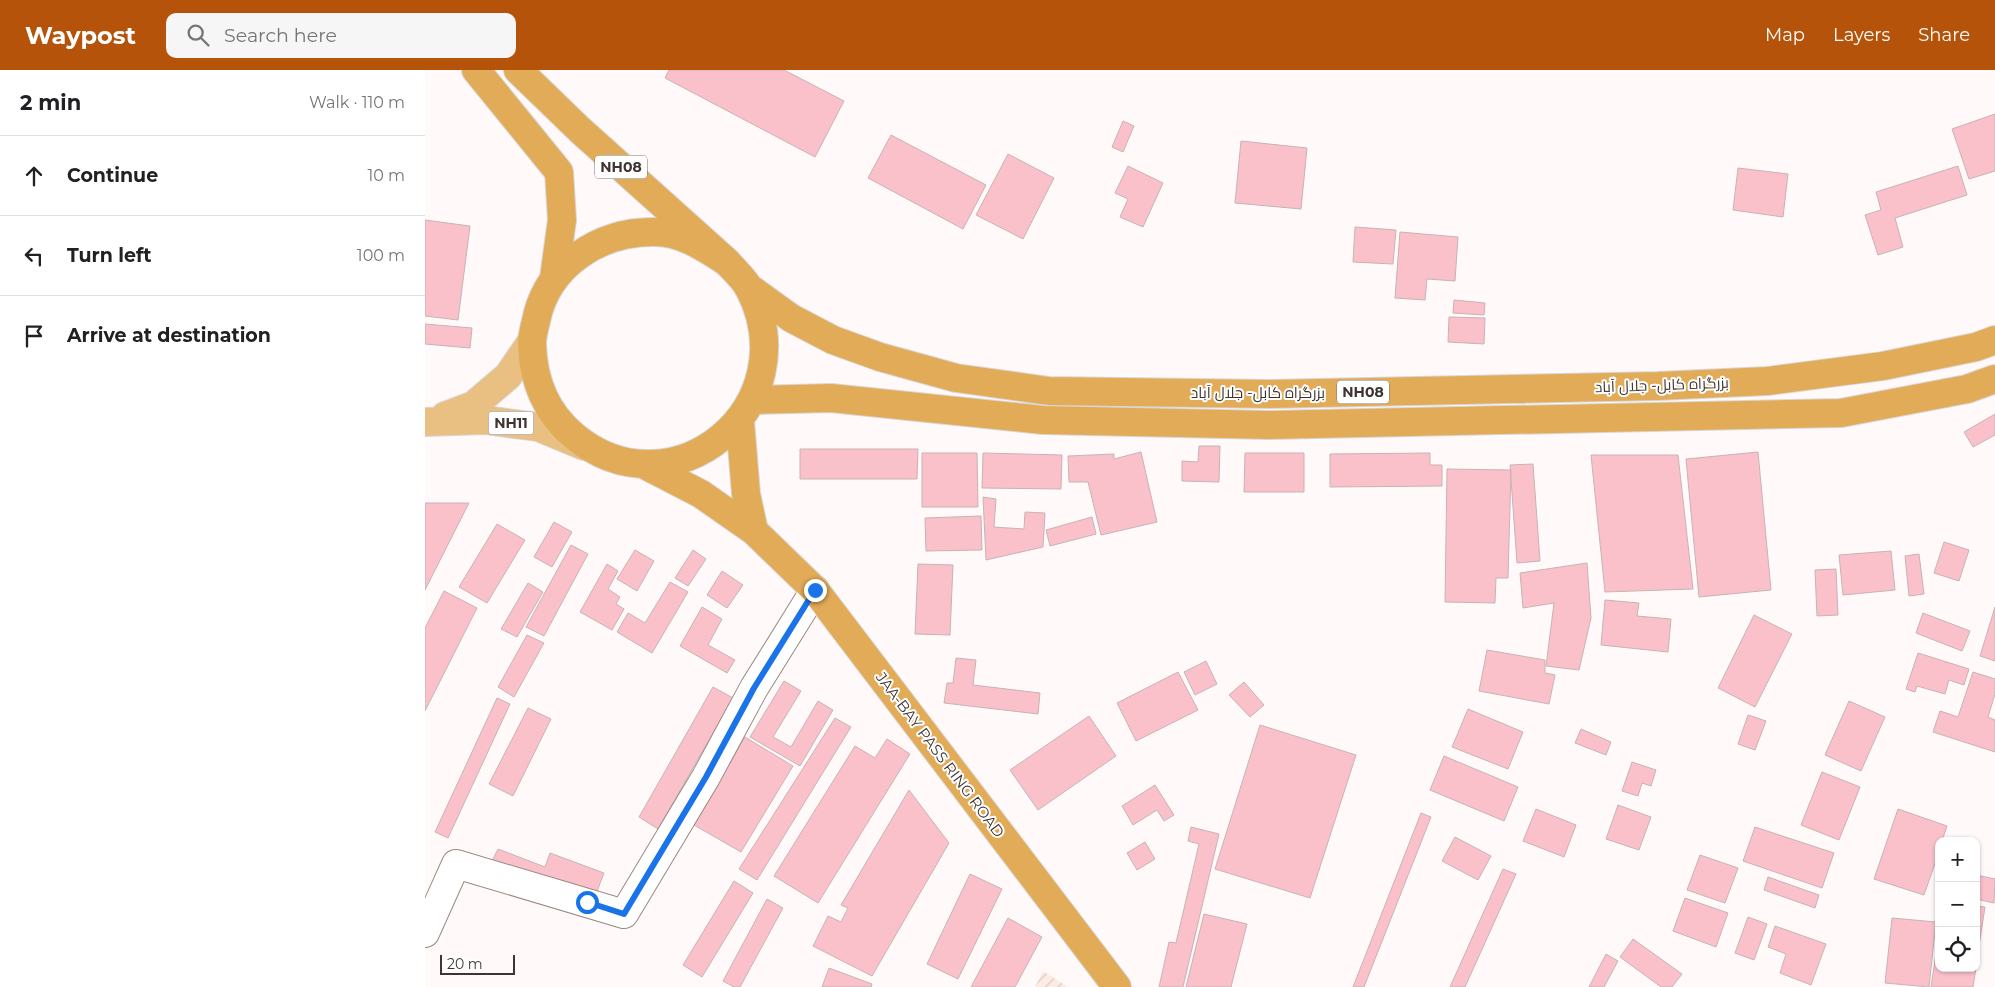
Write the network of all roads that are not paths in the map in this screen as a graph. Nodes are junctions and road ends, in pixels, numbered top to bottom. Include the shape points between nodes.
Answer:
1 (476, 70) edge
2 (518, 70) edge
3 (727, 262) junction
4 (554, 278) junction
5 (748, 287) junction
6 (1995, 340) edge
7 (532, 342) junction
8 (1995, 379) edge
9 (1270, 394) junction
10 (746, 410) junction
11 (429, 422) edge
12 (1269, 425) junction
13 (587, 446) junction
14 (643, 464) junction
15 (754, 531) junction
16 (815, 590) junction
17 (425, 934) edge
18 (1117, 987) edge

1 - 4 highway, بزرگراه کابل- جلال آباد / NH08 via 559,172 562,220
2 - 3 highway, بزرگراه کابل- جلال آباد / NH08
3 - 4 highway, بزرگراه کابل- جلال آباد / NH08 via 694,241 656,232 618,236 583,252
3 - 5 highway, بزرگراه کابل- جلال آباد / NH08
4 - 7 highway, بزرگراه کابل- جلال آباد / NH08 via 538,308
5 - 9 highway, بزرگراه کابل- جلال آباد / NH08 via 791,318 833,340 956,378 1049,391
5 - 10 highway, بزرگراه کابل- جلال آباد / NH08 via 761,320 765,349 761,379
6 - 9 highway, بزرگراه کابل- جلال آباد / NH08 via 1976,347 1883,366 1768,380 1658,386
7 - 11 main road, NH11 via 508,376 474,405
7 - 13 highway, بزرگراه کابل- جلال آباد / NH08 via 534,372 545,402 563,427
8 - 12 highway, بزرگراه کابل- جلال آباد / NH08 via 1967,388 1841,413
9 - 12 highway
10 - 12 highway, بزرگراه کابل- جلال آباد / NH08 via 831,398 1043,420
10 - 14 highway, بزرگراه کابل- جلال آباد / NH08 via 712,445 679,460
10 - 15 highway via 745,494
11 - 13 main road, NH11 via 485,420 538,427
13 - 14 highway, بزرگراه کابل- جلال آباد / NH08 via 614,459
14 - 15 highway, JAA-BAY PASS RING ROAD via 701,494
15 - 16 highway, JAA-BAY PASS RING ROAD
16 - 17 street via 754,688 706,777 624,914 456,864
16 - 18 highway, JAA-BAY PASS RING ROAD

